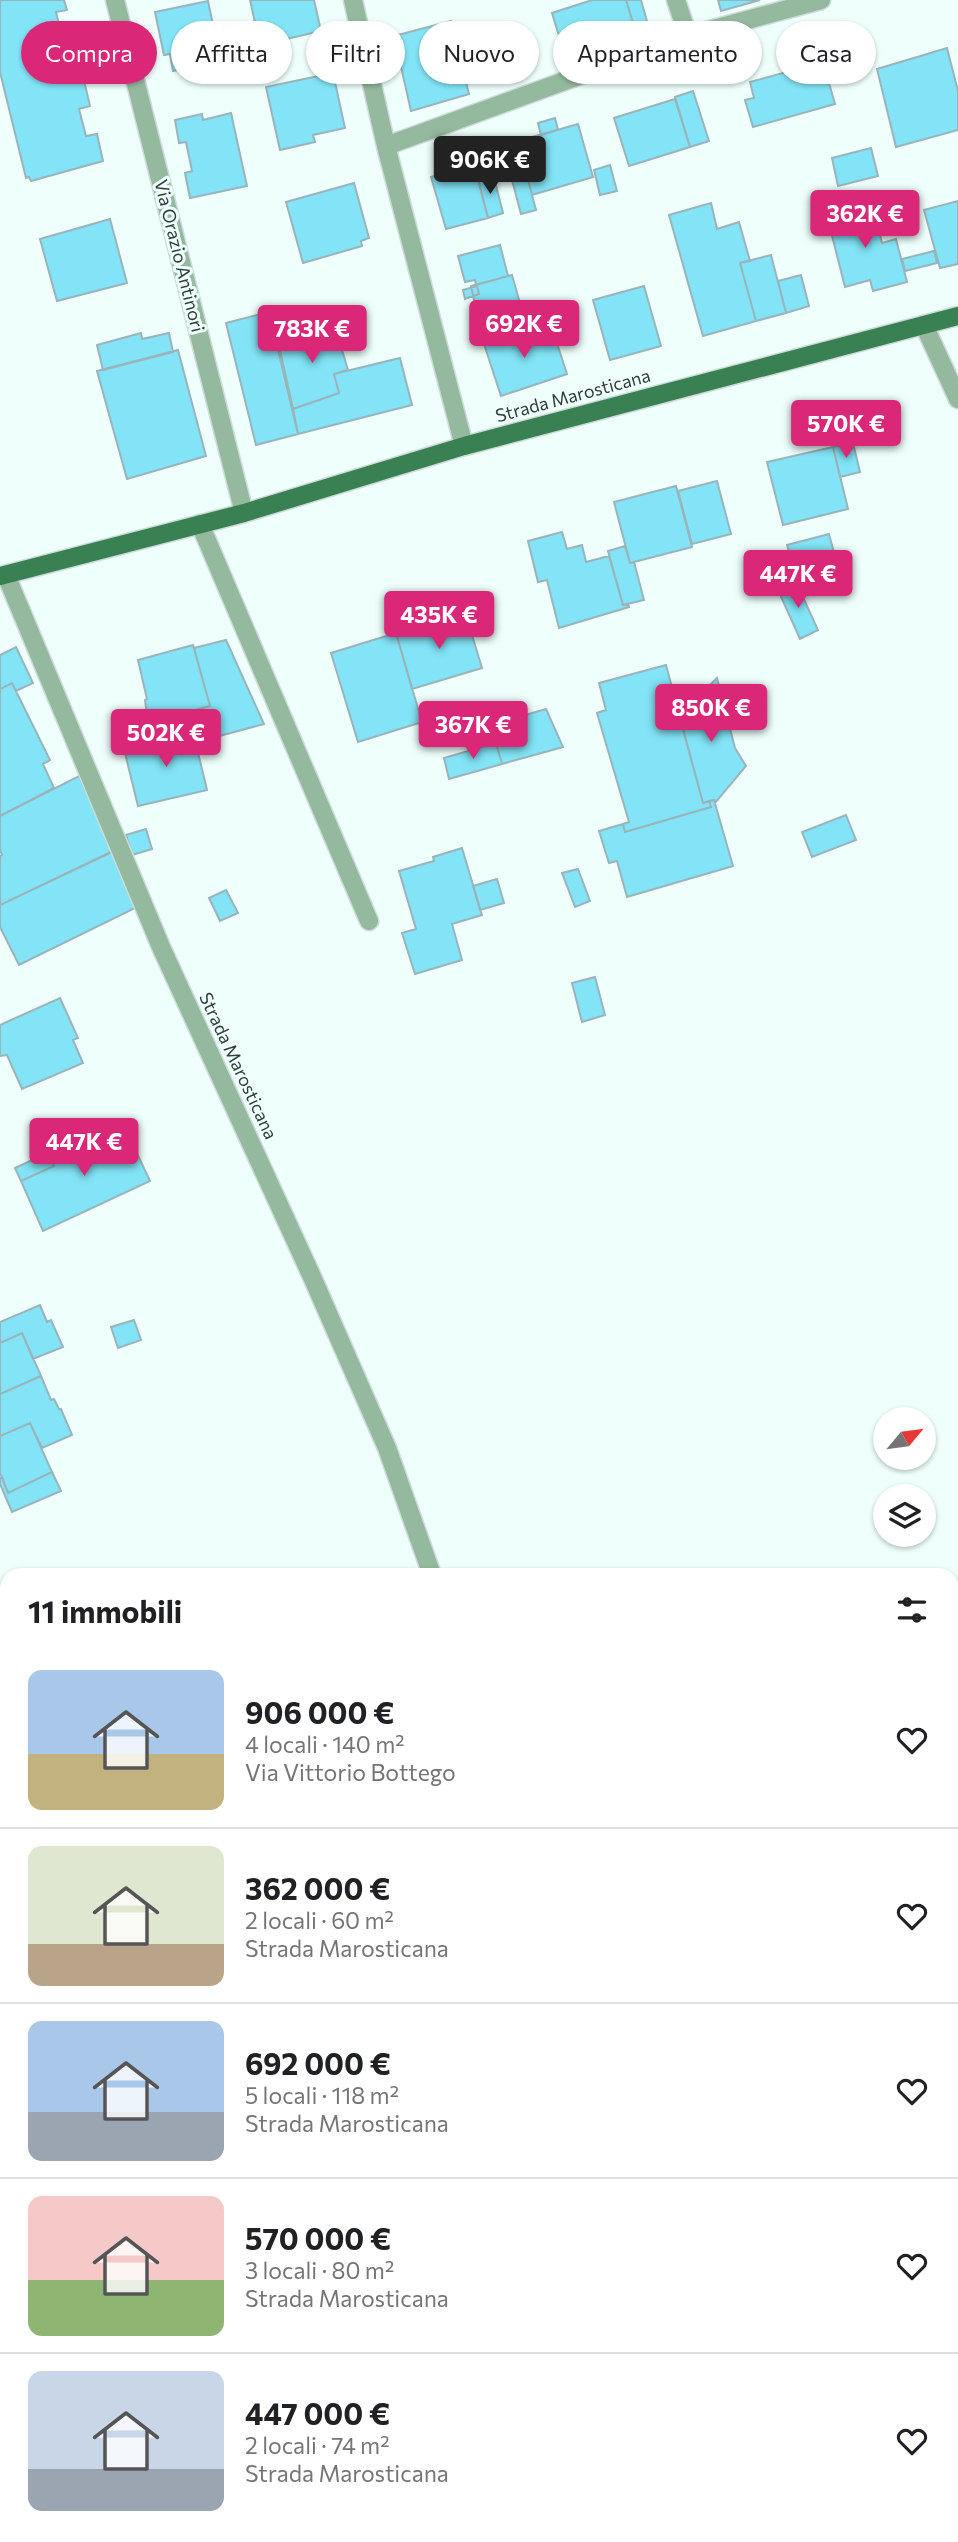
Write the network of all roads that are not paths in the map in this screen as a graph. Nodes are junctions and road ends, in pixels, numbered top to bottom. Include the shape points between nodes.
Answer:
1 (115, 0) edge
2 (353, 0) edge
3 (676, 0) edge
4 (821, 0) edge
5 (683, 21) edge
6 (743, 21) edge
7 (556, 84) edge
8 (386, 146) junction
9 (958, 316) edge
10 (925, 325) junction
11 (958, 399) edge
12 (464, 446) junction
13 (244, 513) junction
14 (200, 524) junction
15 (3, 575) edge
16 (369, 921) dead end
17 (430, 1568) edge

1 - 13 street, Via Orazio Antinori
2 - 8 street
3 - 5 street
4 - 6 street
7 - 8 street
8 - 12 street
9 - 10 main road, Strada Marosticana
10 - 11 street
10 - 12 main road, Strada Marosticana
12 - 13 main road, Strada Marosticana
13 - 14 main road, Strada Marosticana
14 - 15 main road, Strada Marosticana
14 - 16 street
15 - 17 street, Strada Marosticana via 161,947 387,1448

